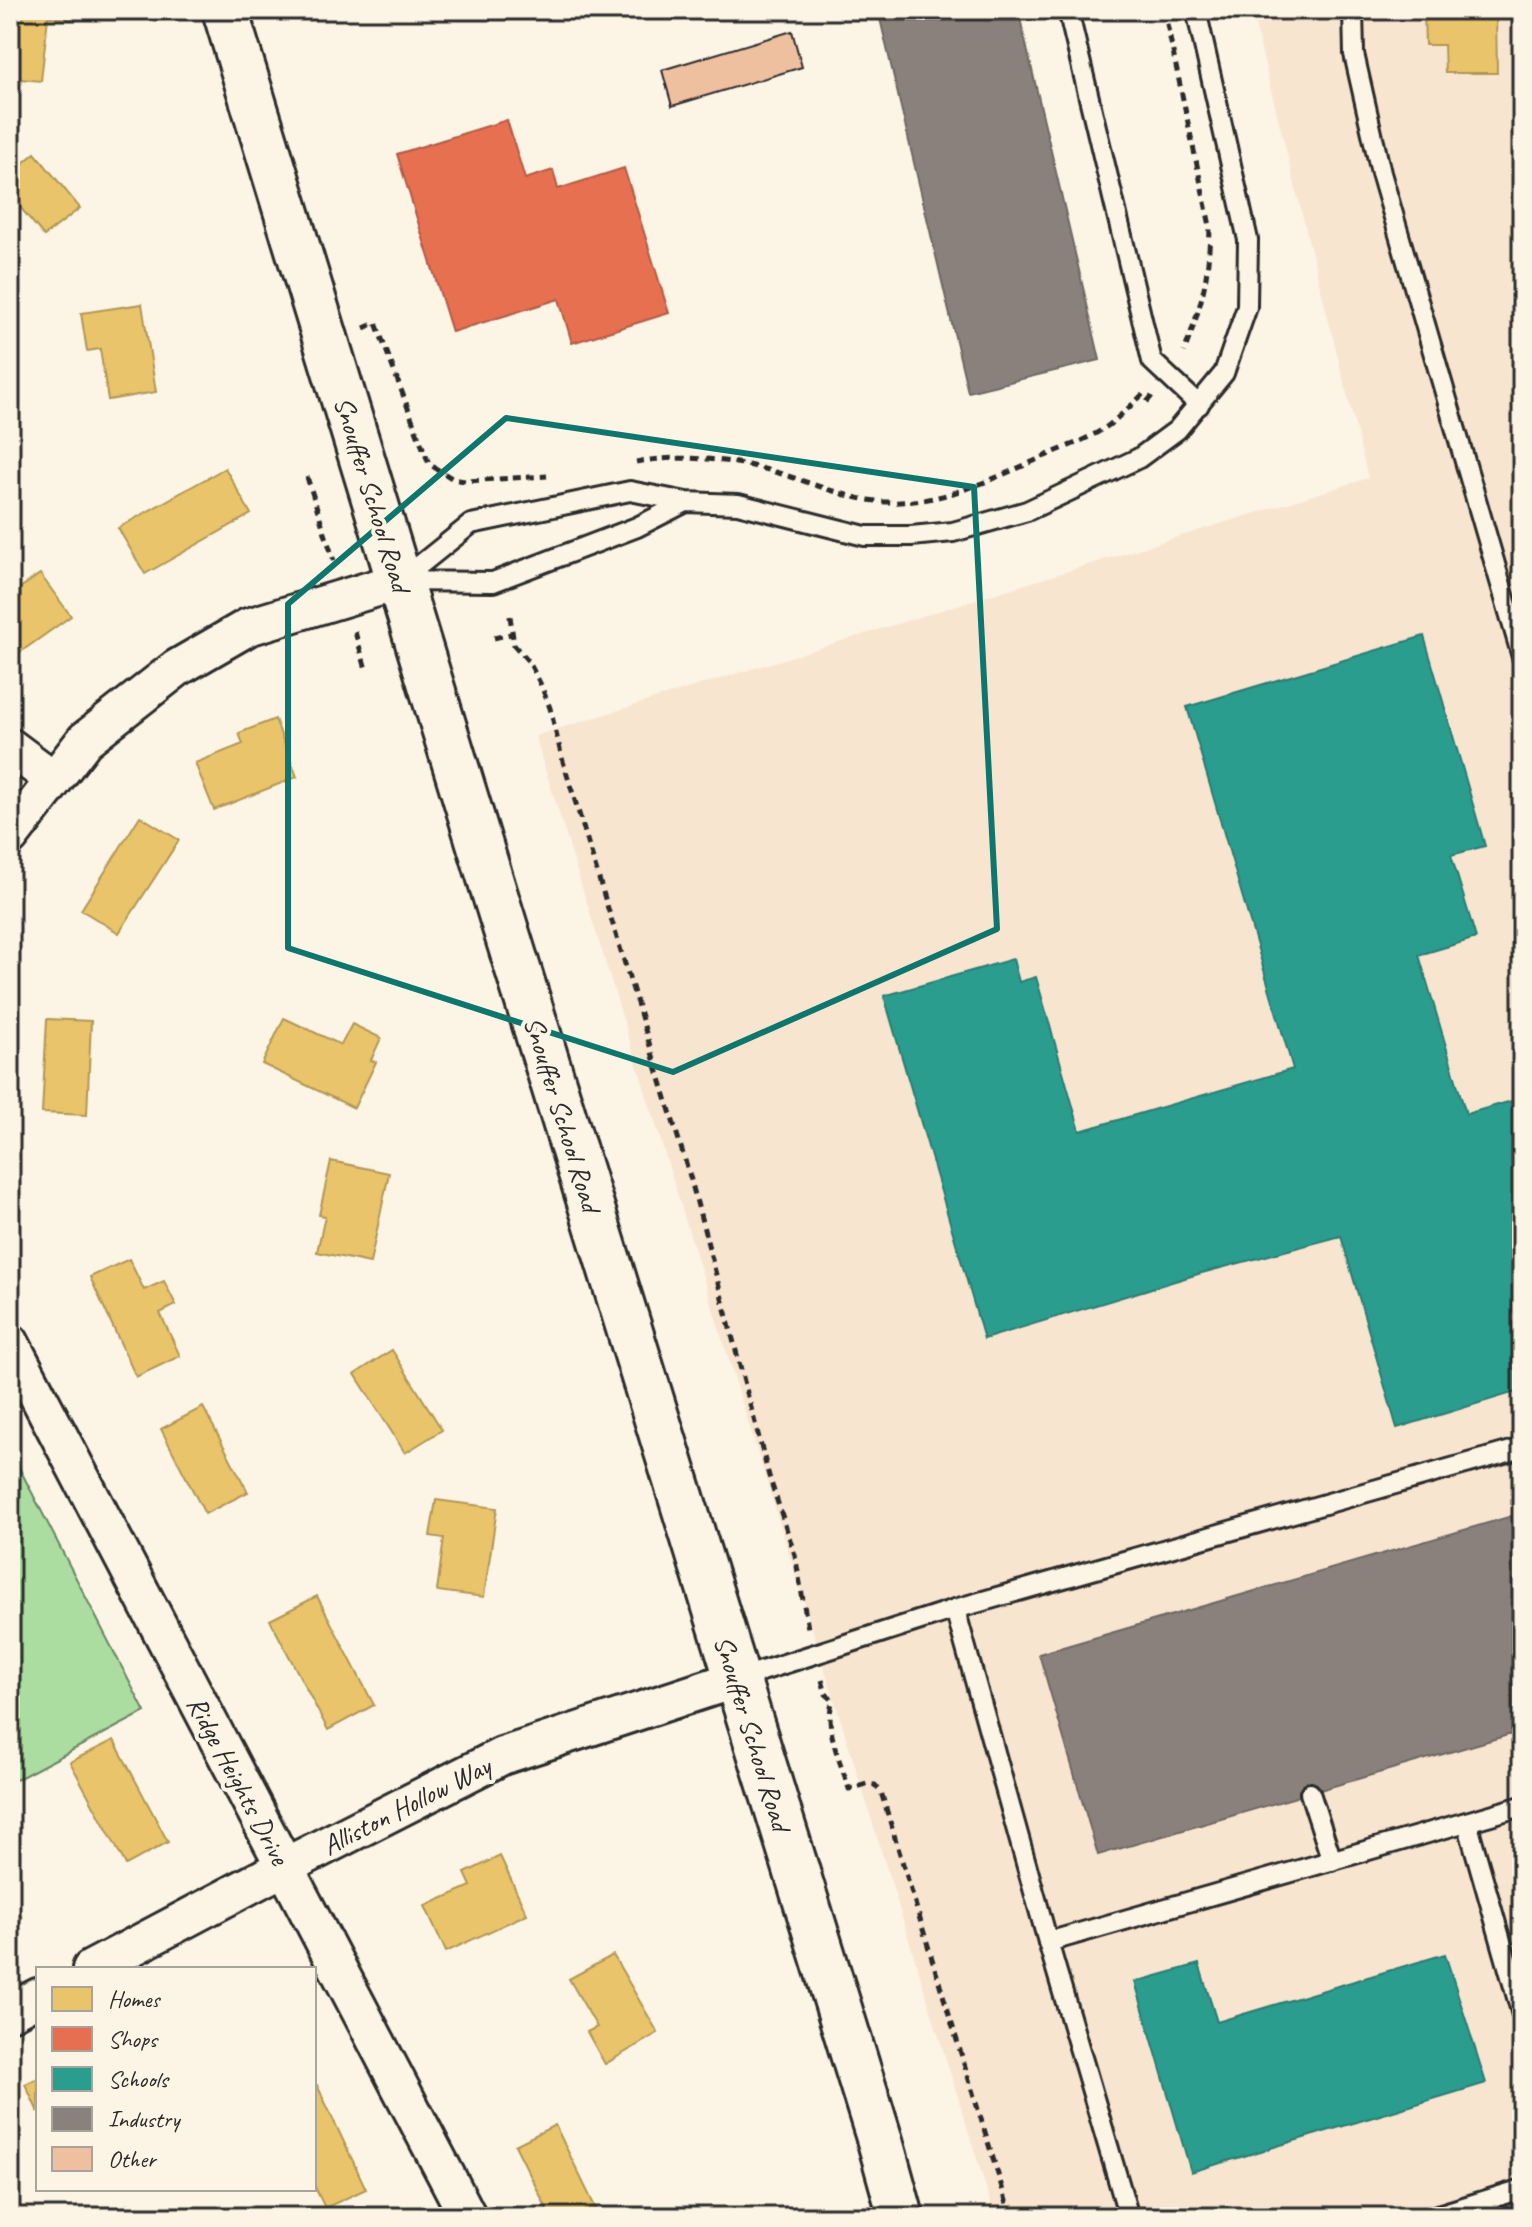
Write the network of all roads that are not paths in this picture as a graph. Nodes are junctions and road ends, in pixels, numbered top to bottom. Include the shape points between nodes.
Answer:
1 (225, 10) edge
2 (1068, 10) edge
3 (1196, 10) edge
4 (1353, 10) edge
5 (1199, 405) junction
6 (686, 502) junction
7 (400, 581) junction
8 (1522, 657) edge
9 (10, 747) edge
10 (53, 779) junction
11 (10, 837) edge
12 (10, 1342) edge
13 (1522, 1448) edge
14 (955, 1609) junction
15 (737, 1679) junction
16 (1310, 1793) dead end
17 (1522, 1806) edge
18 (1467, 1822) junction
19 (1332, 1861) junction
20 (284, 1867) junction
21 (1048, 1942) junction
22 (95, 1967) edge
23 (36, 1998) edge
24 (10, 2012) edge
25 (1522, 2015) edge
26 (1522, 2189) edge
27 (468, 2217) edge
28 (901, 2217) edge
29 (1129, 2217) edge
30 (1431, 2217) edge

1 - 7 main road, Snouffer School Road
2 - 5 lane via 1152,361
3 - 5 lane via 1248,240 1247,307 1224,373
4 - 8 lane via 1354,54 1381,173
5 - 6 lane via 1177,430 1139,458 1027,511 953,532 865,536 738,504
6 - 7 lane via 637,527 493,582
6 - 7 lane via 630,491 471,524
7 - 10 street via 248,627 177,668 85,740
7 - 15 main road, Snouffer School Road
9 - 10 street
10 - 11 street
12 - 20 street, Ridge Heights Drive
13 - 14 lane
14 - 15 lane
14 - 21 lane
15 - 20 street, Alliston Hollow Way via 502,1756
15 - 28 main road, Snouffer School Road
16 - 19 lane
17 - 18 lane
18 - 19 lane
18 - 25 lane
19 - 21 lane
20 - 22 street, Alliston Hollow Way
20 - 27 street, Ridge Heights Drive
21 - 29 lane
23 - 24 street
26 - 30 lane

